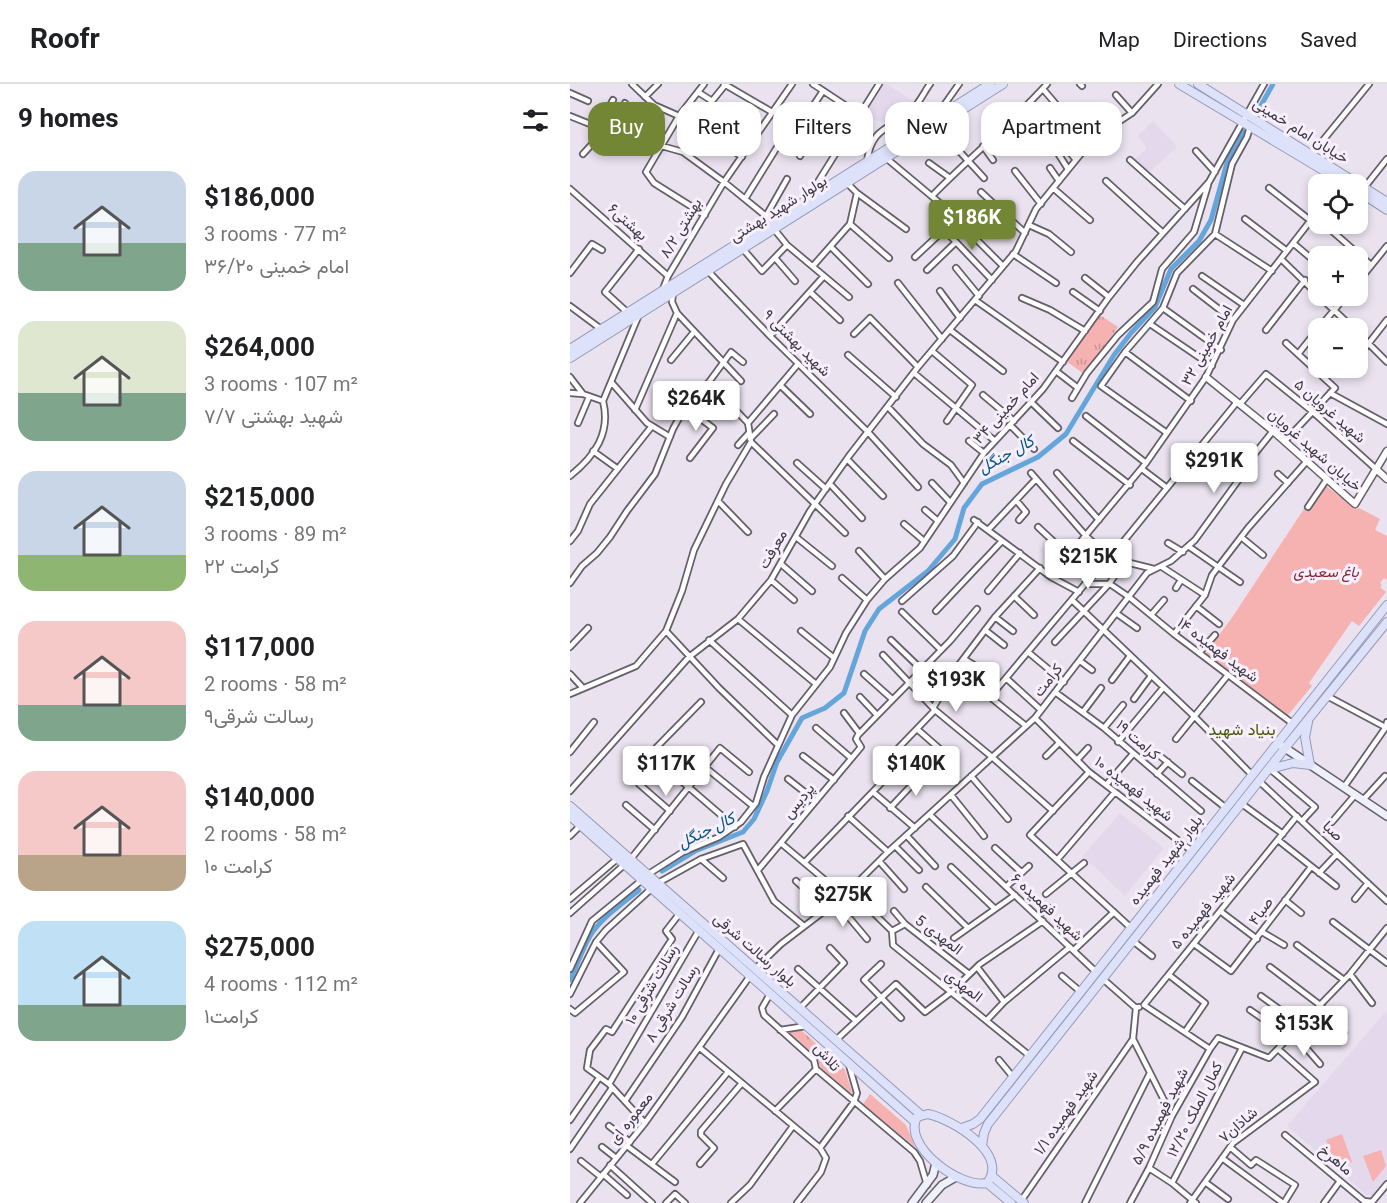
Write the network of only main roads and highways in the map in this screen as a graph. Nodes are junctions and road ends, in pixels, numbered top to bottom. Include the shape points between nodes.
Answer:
1 (990, 84) edge
2 (1003, 84) edge
3 (1179, 84) edge
4 (1198, 84) edge
5 (965, 102) edge
6 (969, 102) edge
7 (1244, 117) junction
8 (885, 151) edge
9 (889, 156) edge
10 (1326, 174) edge
11 (1338, 174) edge
12 (1368, 193) edge
13 (1368, 195) edge
14 (1387, 202) edge
15 (1387, 210) edge
16 (771, 222) junction
17 (570, 349) edge
18 (570, 358) edge
19 (1387, 606) edge
20 (1387, 622) edge
21 (1309, 719) junction
22 (1292, 723) junction
23 (1281, 745) junction
24 (1269, 754) junction
25 (1310, 765) junction
26 (1269, 769) junction
27 (570, 806) edge
28 (570, 816) edge
29 (1387, 816) edge
30 (627, 863) junction
31 (682, 910) junction
32 (752, 972) junction
33 (882, 1081) junction
34 (876, 1088) junction
35 (1000, 1094) junction
36 (1008, 1100) junction
37 (921, 1115) junction
38 (915, 1122) junction
39 (962, 1128) junction
40 (982, 1146) junction
41 (936, 1163) junction
42 (956, 1177) junction
43 (990, 1180) junction
44 (1009, 1202) edge
45 (1023, 1202) edge
46 (912, 1203) edge
47 (926, 1203) edge

1 - 5 main road, بولوار شهید بهشتی
2 - 6 main road, بولوار شهید بهشتی
3 - 7 main road, خیابان امام خمینی
4 - 7 main road, خیابان امام خمینی
7 - 10 main road, خیابان امام خمینی via 1250,127
7 - 11 main road, خیابان امام خمینی
8 - 16 main road, بولوار شهید بهشتی
9 - 16 main road, بولوار شهید بهشتی via 847,183
12 - 14 main road, خیابان امام خمینی
13 - 15 main road, خیابان امام خمینی
16 - 17 main road, بولوار شهید بهشتی
16 - 18 main road, بولوار شهید بهشتی via 743,249
19 - 22 main road, بلوار شهید فهمیده
20 - 21 main road, بلوار شهید فهمیده
21 - 23 main road, بلوار شهید فهمیده
21 - 25 main road via 1305,737
22 - 23 main road, بلوار شهید فهمیده
22 - 24 main road via 1284,728
23 - 24 main road, بلوار شهید فهمیده
23 - 25 main road
23 - 26 main road, بلوار شهید فهمیده
24 - 35 main road, بلوار شهید فهمیده
25 - 26 main road
25 - 29 main road
26 - 36 main road, بلوار شهید فهمیده
27 - 30 main road, بلوار رسالت شرقی
28 - 30 main road, بلوار رسالت شرقی via 617,859
30 - 31 main road, بلوار رسالت شرقی
31 - 32 main road, بلوار رسالت شرقی
31 - 32 main road, بلوار رسالت شرقی via 719,948
32 - 33 main road, بلوار رسالت شرقی via 800,1008
32 - 34 main road, بلوار رسالت شرقی via 770,994
33 - 34 main road
33 - 37 main road, بلوار رسالت شرقی
34 - 38 main road, بلوار رسالت شرقی
35 - 36 main road
35 - 39 main road, بلوار شهید فهمیده via 980,1119
36 - 40 main road, بلوار شهید فهمیده via 988,1124
37 - 38 main road
37 - 39 main road via 939,1116
38 - 41 main road via 922,1146
39 - 40 main road
40 - 43 main road via 991,1165
41 - 42 main road
41 - 46 main road via 933,1175
42 - 43 main road via 974,1183
42 - 47 main road via 942,1185
43 - 44 main road
43 - 45 main road

